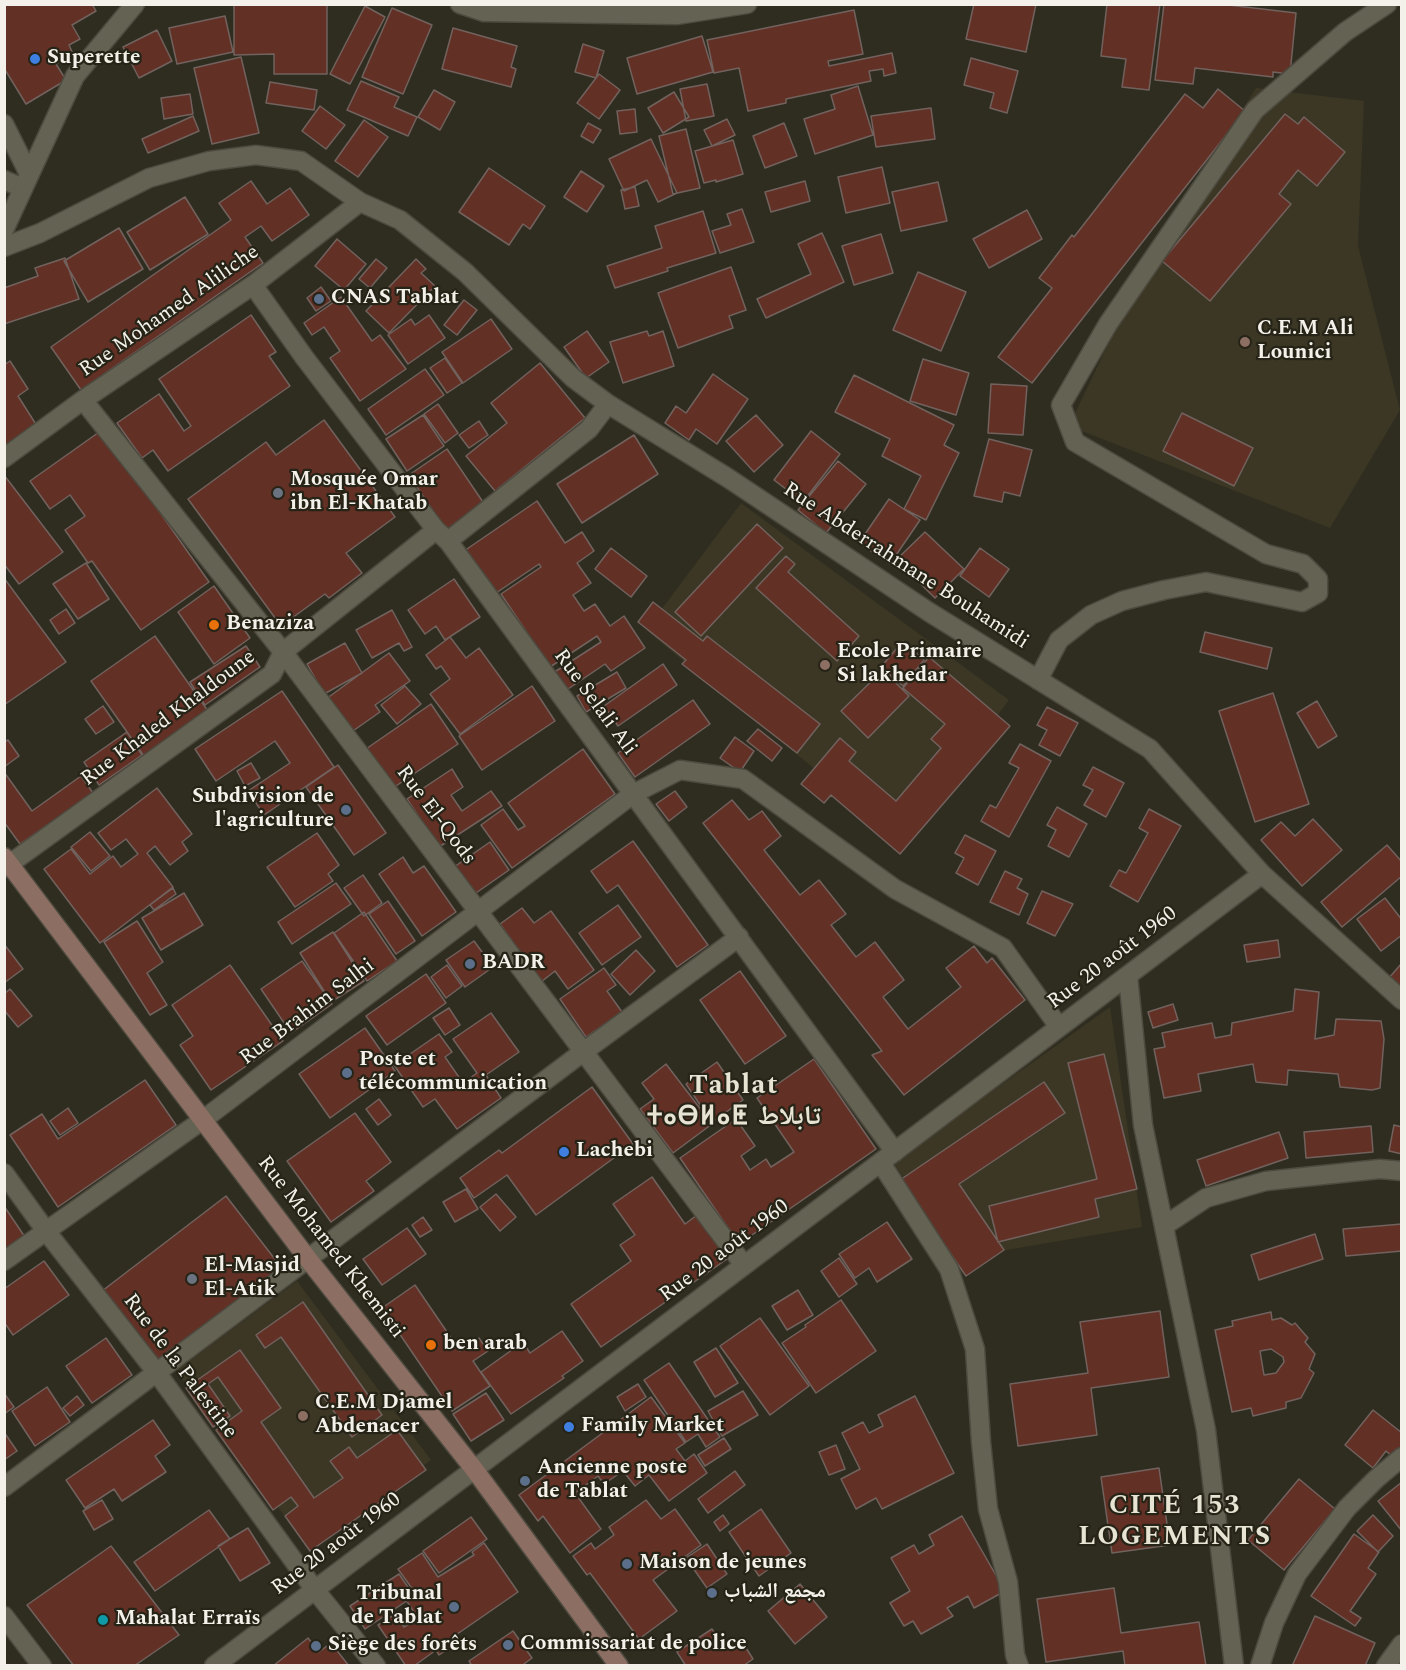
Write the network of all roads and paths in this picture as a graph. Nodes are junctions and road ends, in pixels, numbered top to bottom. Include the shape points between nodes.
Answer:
1 (135, 4) edge
2 (460, 4) edge
3 (747, 4) edge
4 (1387, 4) edge
5 (4, 124) edge
6 (4, 180) edge
7 (26, 181) junction
8 (360, 202) junction
9 (4, 230) edge
10 (4, 247) edge
11 (252, 285) junction
12 (83, 400) junction
13 (608, 404) junction
14 (4, 458) edge
15 (442, 535) junction
16 (282, 652) junction
17 (1038, 680) junction
18 (633, 794) junction
19 (6, 863) edge
20 (1262, 874) junction
21 (479, 912) junction
22 (740, 937) junction
23 (1128, 976) junction
24 (1401, 1000) edge
25 (1059, 1027) junction
26 (584, 1052) junction
27 (204, 1119) junction
28 (888, 1157) junction
29 (1401, 1171) edge
30 (4, 1173) edge
31 (1164, 1226) junction
32 (46, 1231) junction
33 (308, 1259) junction
34 (4, 1261) edge
35 (744, 1265) junction
36 (157, 1373) junction
37 (1401, 1457) edge
38 (474, 1469) junction
39 (4, 1487) edge
40 (315, 1590) junction
41 (4, 1616) edge
42 (1401, 1644) edge
43 (42, 1665) edge
44 (214, 1665) edge
45 (376, 1665) edge
46 (619, 1665) edge
47 (1019, 1665) edge
48 (1234, 1665) edge
49 (1260, 1665) edge
50 (1386, 1665) edge

1 - 7 street via 75,76
2 - 3 street via 484,12 677,15
4 - 17 street via 1345,32 1255,110 1108,324 1061,405 1075,442 1266,554 1303,564 1318,579 1318,593 1302,602 1206,582 1122,601 1091,615 1059,640
5 - 7 street
6 - 7 street
7 - 9 street
8 - 10 street via 301,161 256,155 209,161 149,178
8 - 11 street, Rue Mohamed Aliliche
8 - 13 street, Rue Abderrahmane Bouhamidi via 400,220 465,272 573,378
11 - 12 street, Rue Mohamed Aliliche
11 - 15 street, Rue Selali Ali
12 - 14 street, Rue Mohamed Aliliche
12 - 16 street, Rue El-Qods
13 - 15 street, Rue Khaled Khaldoune via 589,429
13 - 17 street, Rue Abderrahmane Bouhamidi
15 - 16 street, Rue Khaled Khaldoune
15 - 18 street, Rue Selali Ali
16 - 19 street, Rue Khaled Khaldoune via 272,674
16 - 21 street, Rue El-Qods
17 - 20 street, Rue Abderrahmane Bouhamidi via 1150,749
18 - 21 street, Rue Brahim Salhi
18 - 22 street, Rue Selali Ali
18 - 25 street, Rue Brahim Salhi via 680,770 743,779 895,889 1003,948
19 - 27 main road, Rue Mohamed Khemisti
20 - 23 street, Rue 20 août 1960
20 - 24 street, Rue Abderrahmane Bouhamidi
21 - 26 street, Rue El-Qods
21 - 27 street, Rue Brahim Salhi
22 - 26 street
22 - 28 street, Rue Selali Ali
23 - 25 street, Rue 20 août 1960
23 - 31 street via 1143,1125
25 - 28 street, Rue 20 août 1960
26 - 33 street
26 - 35 street, Rue El-Qods
27 - 32 street, Rue Brahim Salhi
27 - 33 main road, Rue Mohamed Khemisti
28 - 35 street, Rue 20 août 1960
28 - 47 street, Rue Selali Ali via 949,1269 975,1349 988,1509 1008,1582
29 - 31 street via 1380,1169 1266,1180 1206,1198
30 - 32 street, Rue de la Palestine
31 - 48 street via 1206,1430
32 - 34 street, Rue Brahim Salhi
32 - 36 street, Rue de la Palestine
33 - 36 street
33 - 38 main road, Rue Mohamed Khemisti
35 - 38 street, Rue 20 août 1960
36 - 39 street
36 - 40 street, Rue de la Palestine
37 - 49 street via 1347,1508 1298,1574 1274,1623
38 - 40 street, Rue 20 août 1960
38 - 46 main road, Rue Mohamed Khemisti
40 - 44 street, Rue 20 août 1960
40 - 45 street, Rue de la Palestine
41 - 43 street
42 - 50 street

